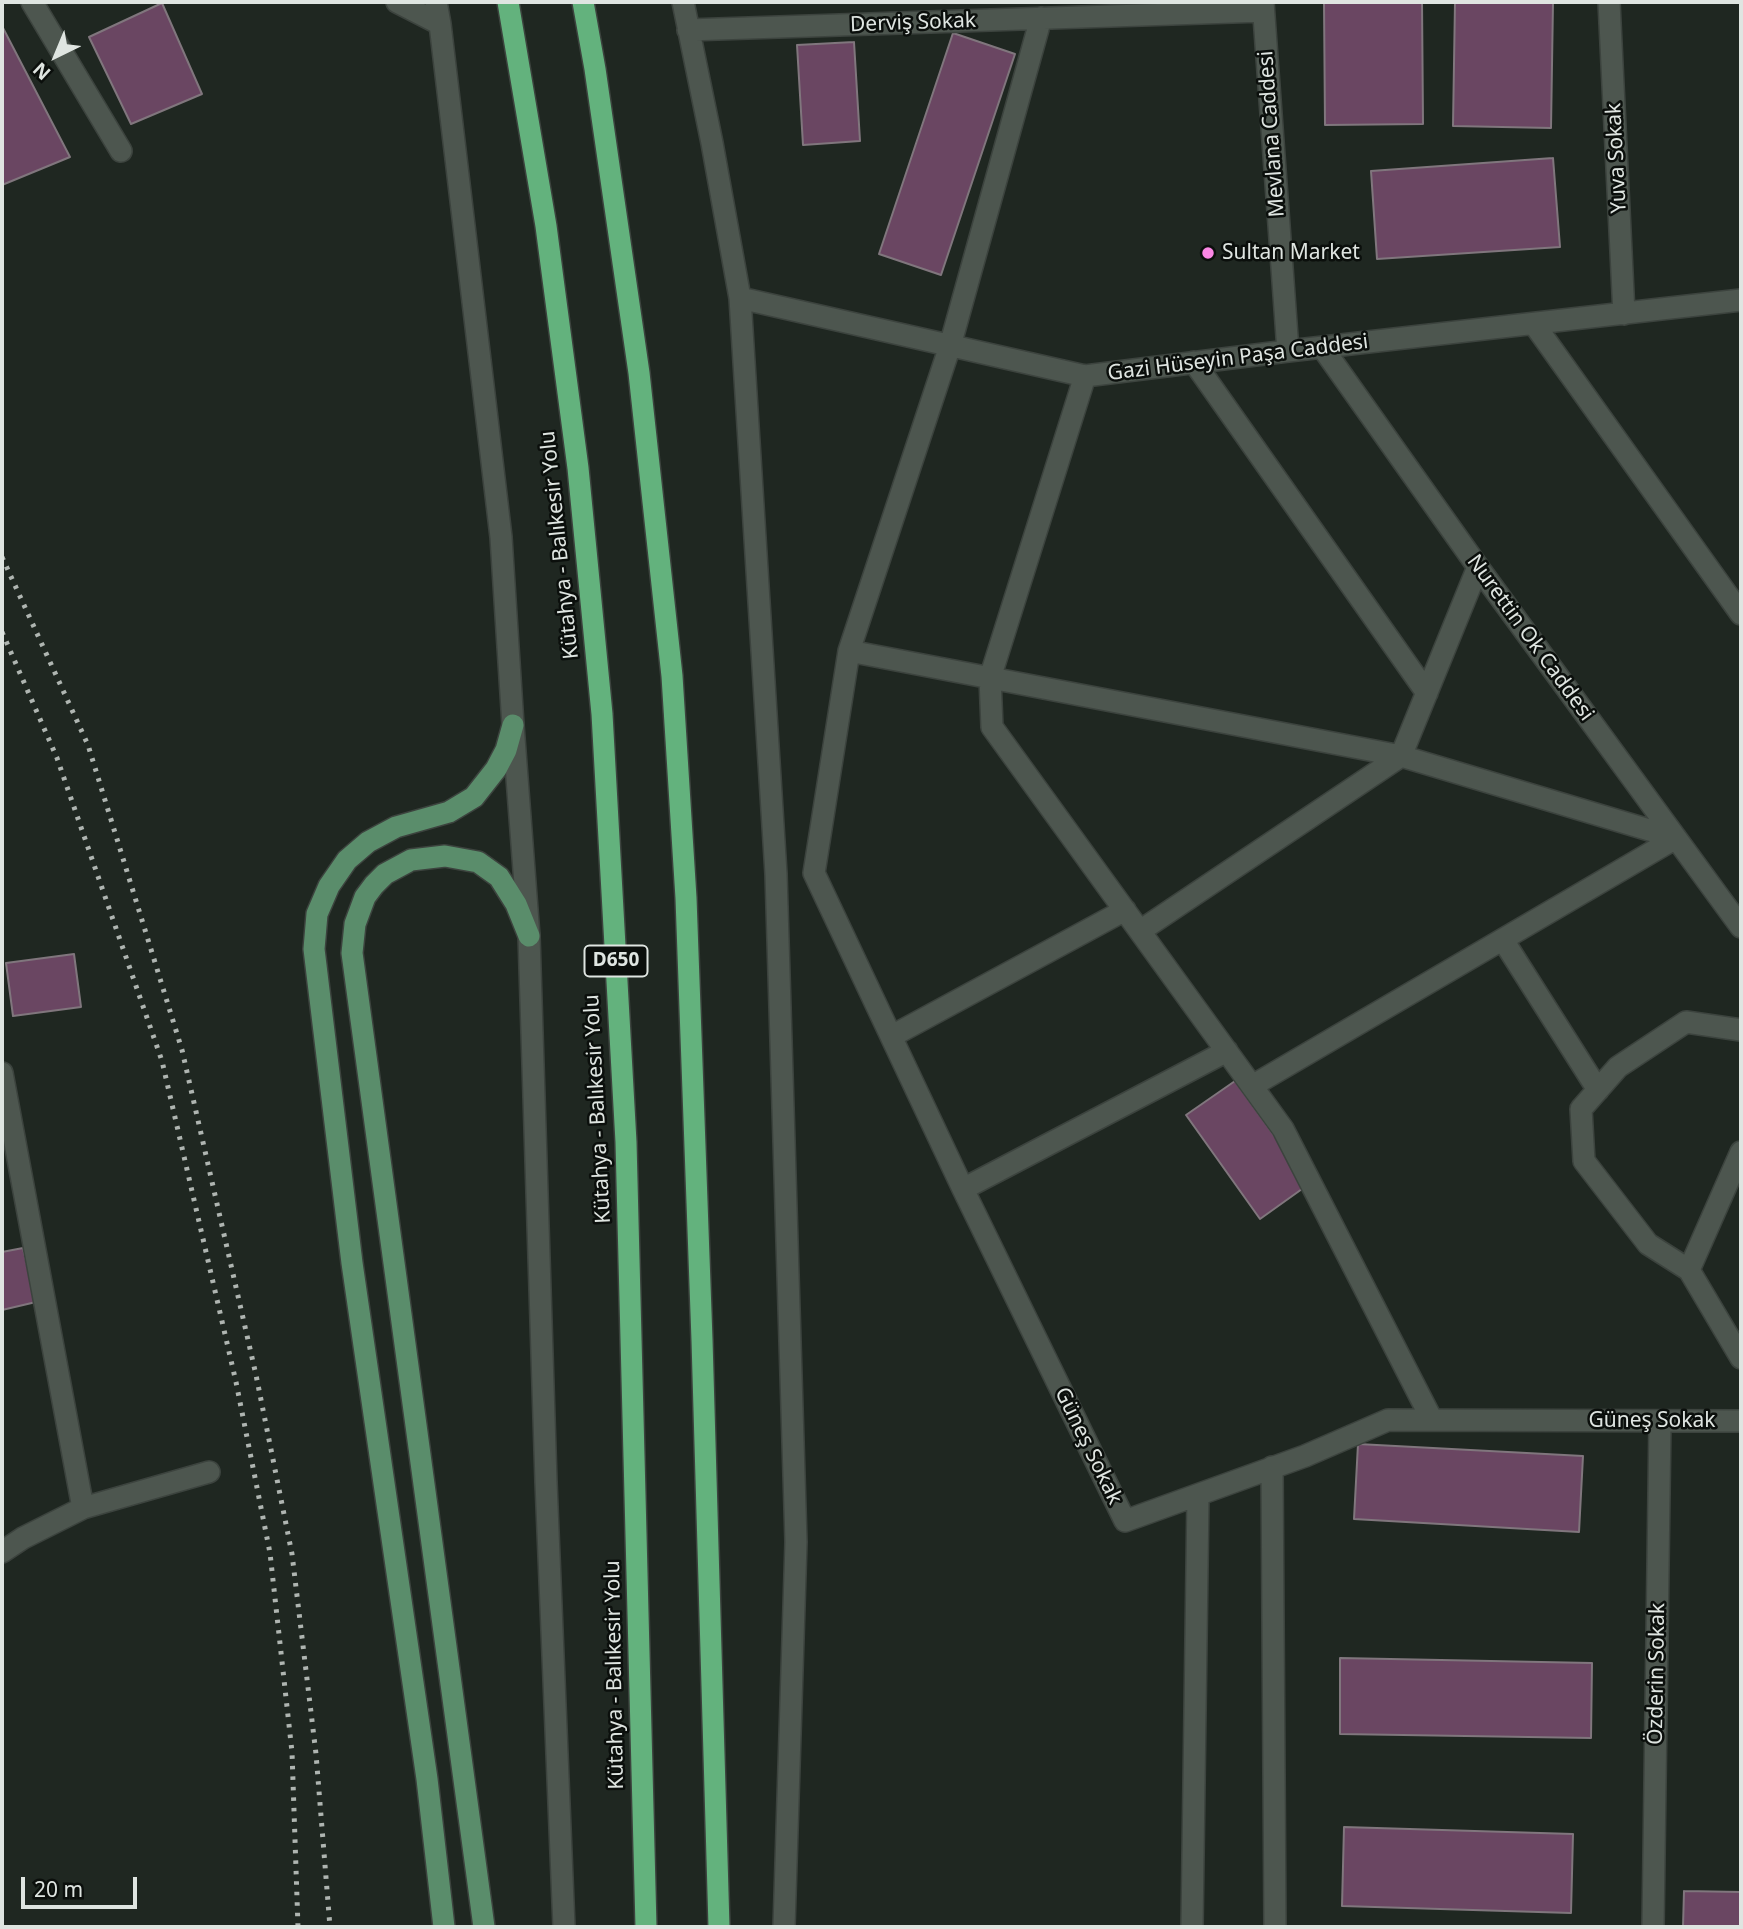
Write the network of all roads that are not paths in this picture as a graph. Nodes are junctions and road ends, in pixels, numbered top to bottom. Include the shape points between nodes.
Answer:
1 (32, 2) edge
2 (397, 2) edge
3 (436, 2) edge
4 (508, 2) edge
5 (583, 2) edge
6 (683, 2) edge
7 (1609, 2) edge
8 (1263, 6) edge
9 (1041, 18) junction
10 (440, 24) junction
11 (688, 30) junction
12 (121, 151) dead end
13 (740, 298) junction
14 (1741, 300) edge
15 (1624, 314) junction
16 (1534, 324) junction
17 (950, 346) junction
18 (1322, 347) junction
19 (1288, 351) junction
20 (1194, 362) junction
21 (1085, 376) junction
22 (1478, 567) junction
23 (1741, 614) edge
24 (849, 651) junction
25 (990, 678) junction
26 (1427, 693) junction
27 (513, 725) junction
28 (1401, 756) junction
29 (1676, 838) junction
30 (1125, 909) junction
31 (1741, 926) edge
32 (1140, 931) junction
33 (529, 936) junction
34 (1503, 940) junction
35 (1741, 1030) edge
36 (892, 1037) junction
37 (1227, 1051) junction
38 (2, 1073) edge
39 (1252, 1086) junction
40 (1598, 1090) junction
41 (1741, 1152) edge
42 (963, 1189) junction
43 (1689, 1270) junction
44 (1741, 1358) edge
45 (1432, 1420) junction
46 (1660, 1421) junction
47 (1741, 1421) edge
48 (1272, 1467) junction
49 (209, 1472) dead end
50 (1198, 1494) junction
51 (83, 1508) junction
52 (2, 1552) edge
53 (444, 1927) edge
54 (484, 1927) edge
55 (564, 1927) edge
56 (646, 1927) edge
57 (719, 1927) edge
58 (784, 1927) edge
59 (1192, 1927) edge
60 (1275, 1927) edge
61 (1653, 1927) edge

1 - 12 street
2 - 10 street
3 - 10 street
4 - 56 highway, Kütahya - Balıkesir Yolu / D650 via 546,226 578,468 602,714 626,1142
5 - 57 highway via 639,373 672,676 688,953
6 - 11 street
7 - 15 street, Yuva Sokak
8 - 9 street, Derviş Sokak
8 - 19 street, Mevlana Caddesi
9 - 11 street, Derviş Sokak
9 - 17 street
10 - 27 street via 501,537
11 - 13 street
13 - 17 street, Gazi Hüseyin Paşa Caddesi
13 - 58 street via 776,874 796,1542
14 - 15 street, Gazi Hüseyin Paşa Caddesi
15 - 16 street, Gazi Hüseyin Paşa Caddesi
16 - 18 street, Gazi Hüseyin Paşa Caddesi
16 - 23 street
17 - 21 street, Gazi Hüseyin Paşa Caddesi
17 - 24 street
18 - 19 street, Gazi Hüseyin Paşa Caddesi
18 - 22 street, Nurettin Ok Caddesi
19 - 20 street, Gazi Hüseyin Paşa Caddesi
20 - 21 street, Gazi Hüseyin Paşa Caddesi
20 - 26 street
21 - 25 street
22 - 26 street
22 - 29 street, Nurettin Ok Caddesi
24 - 25 street
24 - 36 street, Güneş Sokak via 814,873
25 - 28 street
25 - 30 street via 992,727
26 - 28 street
27 - 33 street
27 - 53 main road via 496,769 474,797 449,811 396,827 346,860 317,914 314,949 352,1262
28 - 29 street
28 - 32 street
29 - 31 street, Nurettin Ok Caddesi
29 - 34 street
30 - 32 street
30 - 36 street
32 - 37 street
33 - 54 main road via 499,877 478,862 445,856 411,860 385,874 365,897 355,924 352,953
33 - 55 street
34 - 39 street
34 - 40 street
35 - 40 street via 1686,1021 1618,1067
36 - 42 street, Güneş Sokak
37 - 39 street
37 - 42 street
38 - 51 street
39 - 45 street via 1283,1129
40 - 43 street via 1581,1110 1584,1161 1648,1244
41 - 43 street
42 - 50 street, Güneş Sokak via 1125,1521
43 - 44 street
45 - 46 street, Güneş Sokak
45 - 48 street, Güneş Sokak via 1388,1420
46 - 47 street, Güneş Sokak
46 - 61 street, Özderin Sokak
48 - 50 street, Güneş Sokak
48 - 60 street
49 - 51 street
50 - 59 street
51 - 52 street

